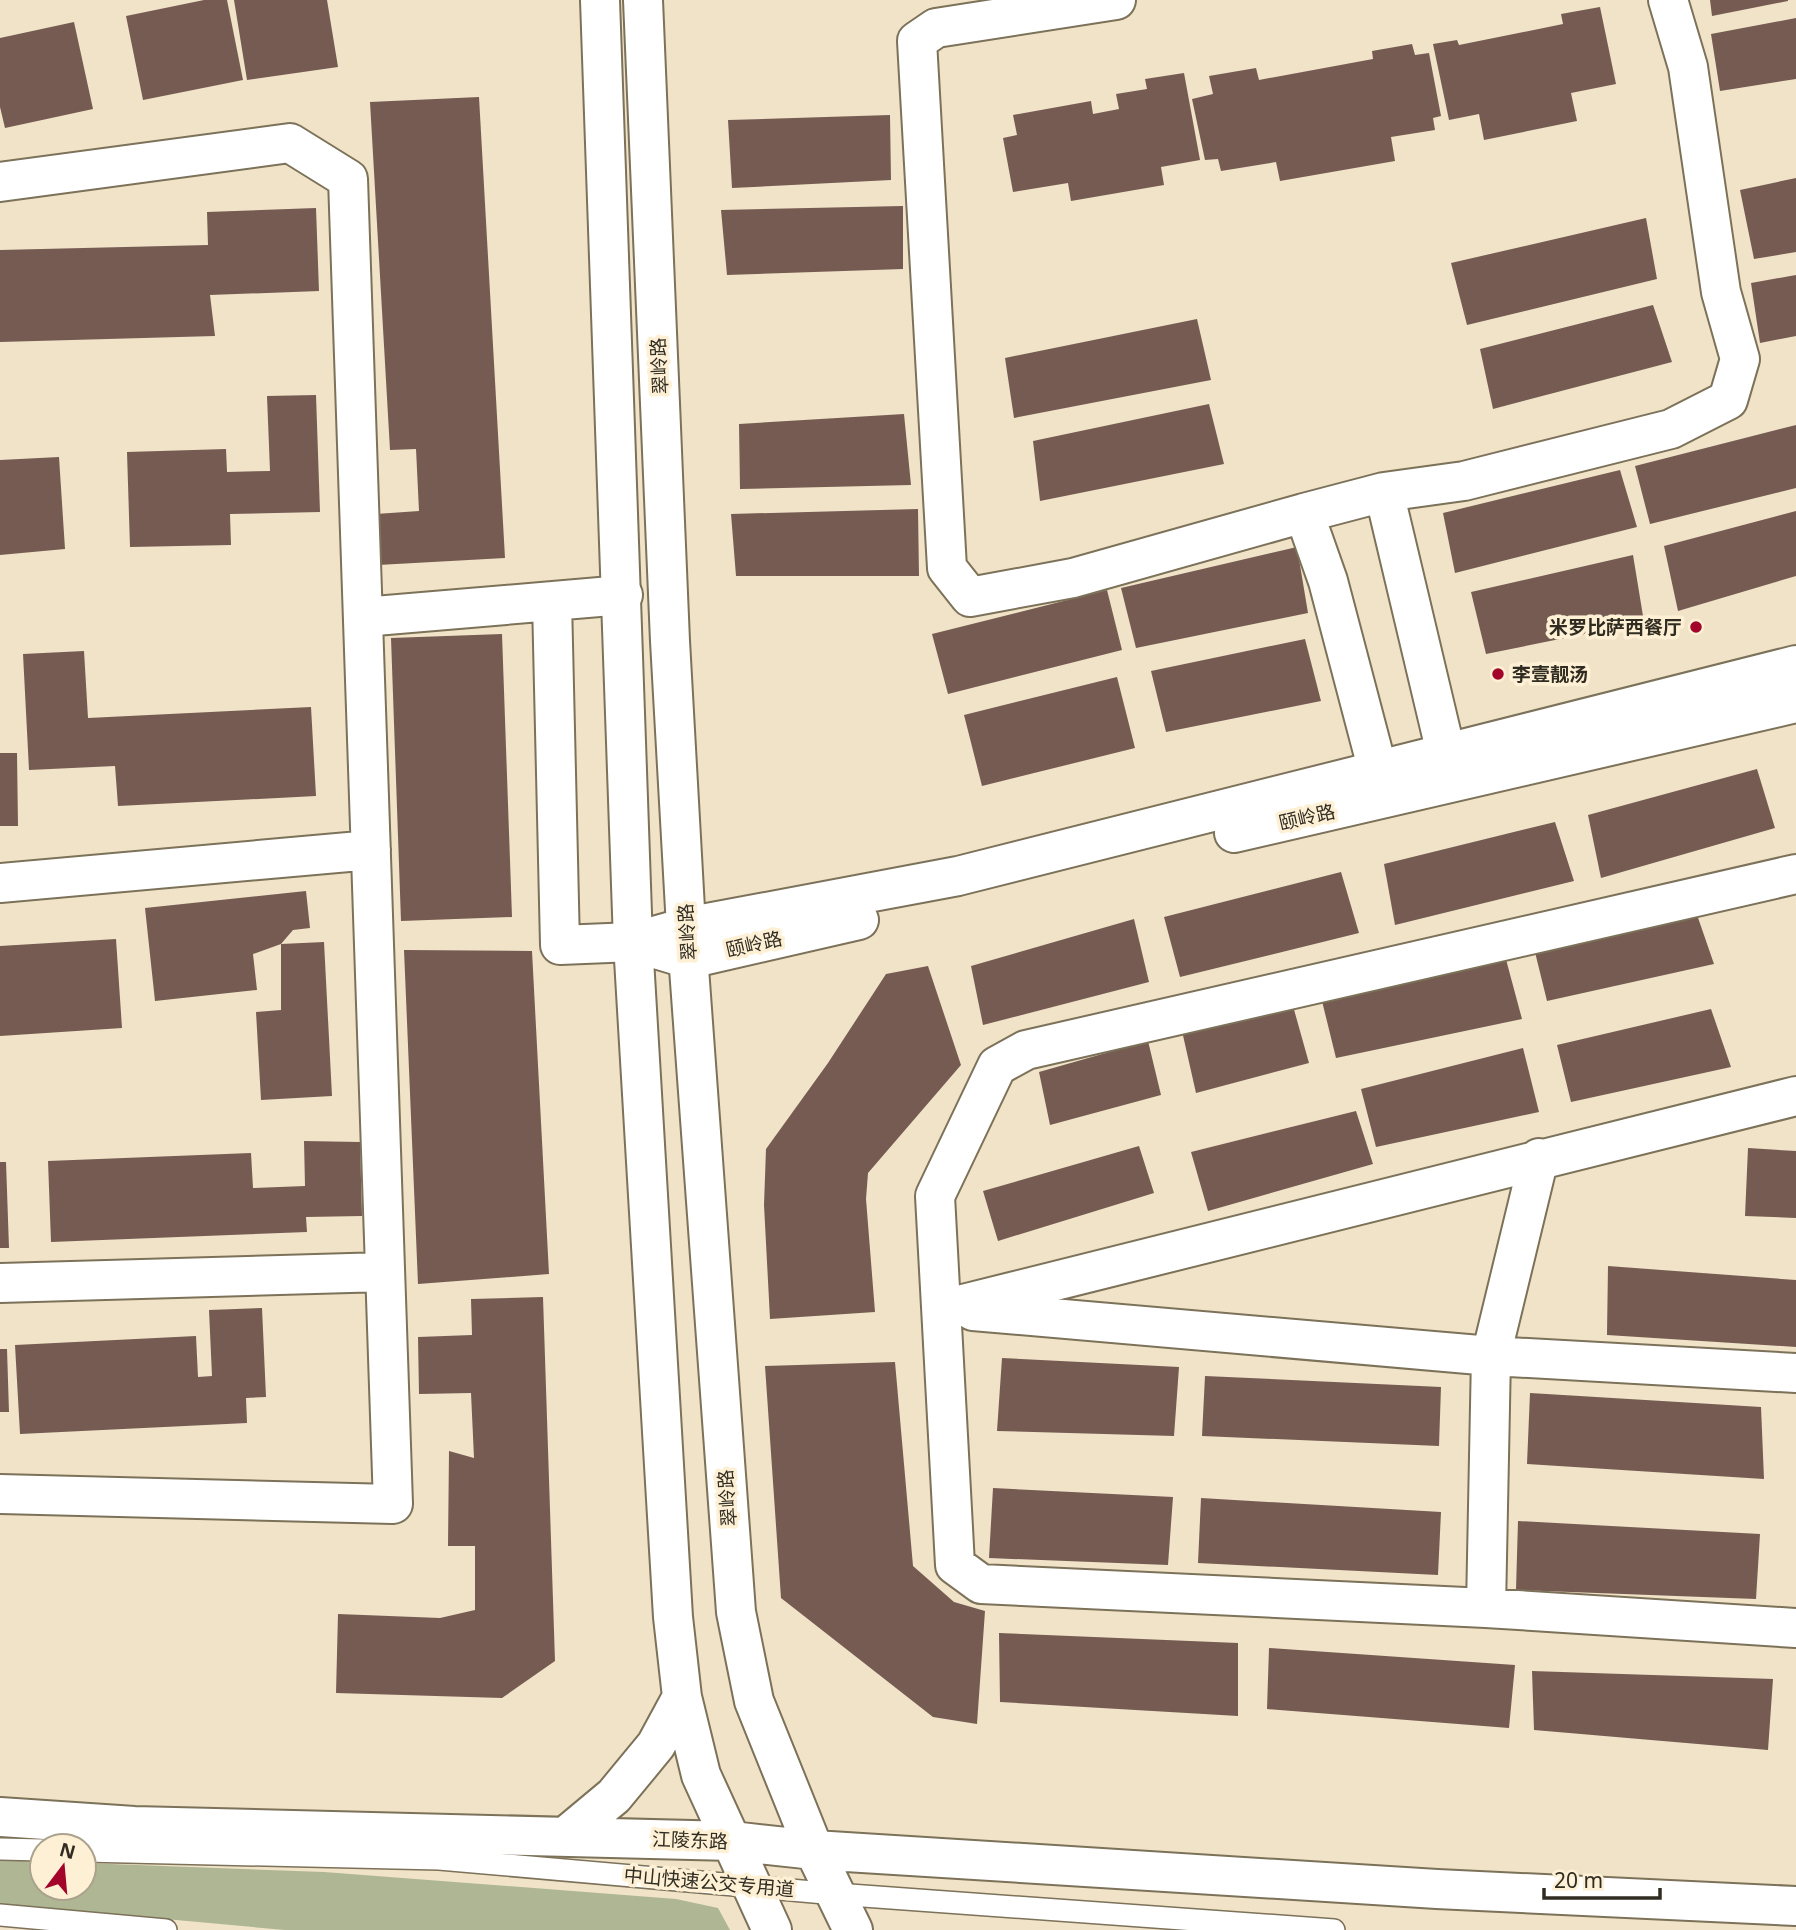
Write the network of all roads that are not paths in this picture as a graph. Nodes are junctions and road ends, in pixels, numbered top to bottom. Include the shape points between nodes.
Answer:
1 (600, 0) edge
2 (643, 0) edge
3 (1116, 0) edge
4 (1668, 0) edge
5 (0, 182) edge
6 (1384, 492) junction
7 (1304, 513) junction
8 (623, 594) junction
9 (552, 601) junction
10 (363, 617) junction
11 (1796, 665) edge
12 (1796, 704) edge
13 (1446, 753) junction
14 (1378, 771) junction
15 (371, 850) junction
16 (1796, 874) edge
17 (0, 883) edge
18 (633, 942) junction
19 (687, 943) junction
20 (1796, 1096) edge
21 (1539, 1158) junction
22 (385, 1272) junction
23 (0, 1283) edge
24 (943, 1308) junction
25 (1490, 1356) junction
26 (1796, 1373) edge
27 (0, 1494) edge
28 (1486, 1608) junction
29 (1796, 1628) edge
30 (682, 1697) junction
31 (0, 1817) edge
32 (566, 1836) junction
33 (733, 1842) junction
34 (0, 1850) edge
35 (28, 1850) edge
36 (814, 1850) junction
37 (98, 1851) edge
38 (752, 1885) junction
39 (836, 1894) junction
40 (1796, 1906) edge
41 (0, 1915) edge
42 (166, 1930) edge
43 (772, 1930) edge
44 (853, 1930) edge
45 (1334, 1930) edge

1 - 8 street
2 - 19 street, 翠岭路
3 - 7 street via 936,28 917,41 947,568 970,597 1073,578
4 - 6 street via 1688,67 1721,292 1740,359 1728,400 1671,429 1464,481
5 - 10 street via 290,142 348,179
6 - 7 street
6 - 13 street
7 - 14 street via 1328,581
8 - 9 street
8 - 18 street
9 - 10 street
9 - 18 street, 颐岭路 via 560,945
10 - 15 street
11 - 13 street, 颐岭路
12 - 19 street, 颐岭路
13 - 14 street, 颐岭路
14 - 19 street, 颐岭路
15 - 17 street
15 - 22 street
16 - 24 street via 1027,1050 997,1066 935,1196
18 - 19 street, 颐岭路
18 - 30 street via 673,1617
19 - 36 street, 翠岭路 via 736,1612 754,1701
20 - 21 street
21 - 24 street
21 - 25 street
22 - 23 street
22 - 27 street via 393,1504
24 - 25 street
24 - 28 street via 955,1565 981,1584
25 - 26 street
25 - 28 street
28 - 29 street
30 - 32 street via 656,1745 614,1796
30 - 33 street via 701,1775
31 - 32 street, 江陵东路 via 134,1826
32 - 33 street, 江陵东路
33 - 36 street, 江陵东路
33 - 38 street
34 - 35 lane
36 - 39 street, 翠岭路
36 - 40 street, 江陵东路
37 - 38 lane, 中山快速公交专用道 via 439,1859
38 - 39 lane, 中山快速公交专用道
38 - 43 street
39 - 44 street, 翠岭路
39 - 45 lane, 中山快速公交专用道
41 - 42 lane

